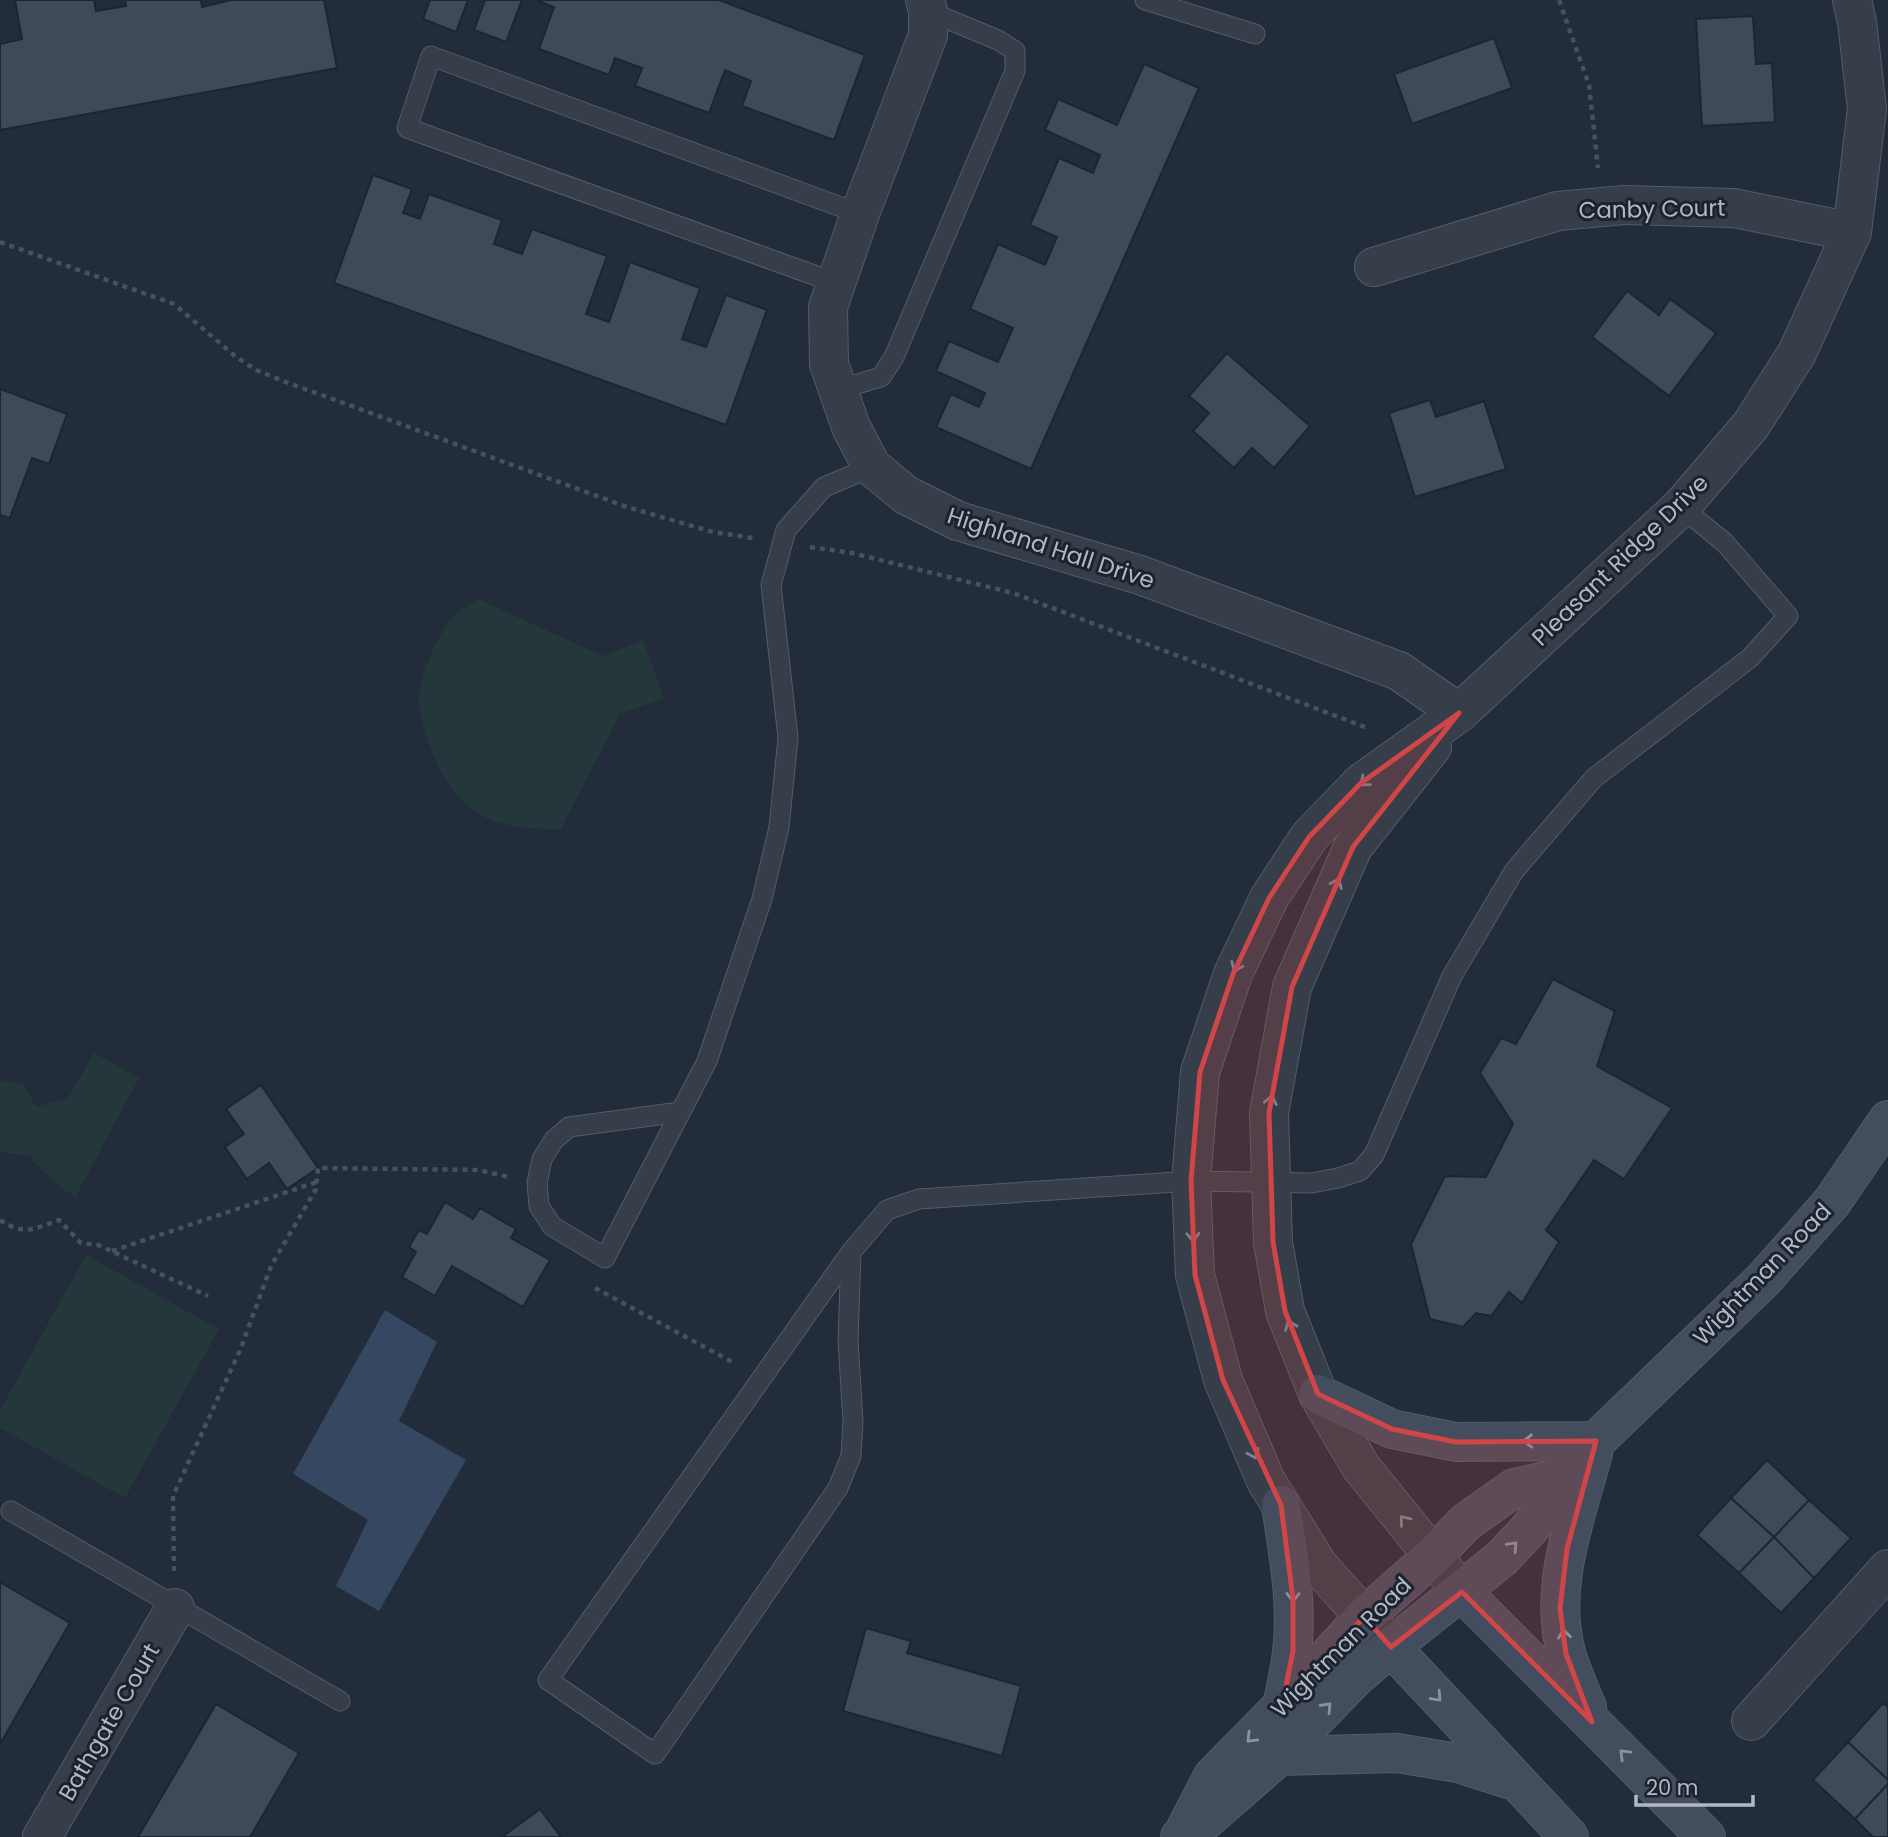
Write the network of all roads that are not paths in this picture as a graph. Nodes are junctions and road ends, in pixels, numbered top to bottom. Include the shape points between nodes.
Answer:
1 (1145, 0) edge
2 (1852, 0) edge
3 (927, 6) edge
4 (1255, 34) dead end
5 (859, 214) junction
6 (1852, 232) junction
7 (1374, 267) dead end
8 (836, 282) junction
9 (838, 390) junction
10 (872, 467) junction
11 (1681, 507) junction
12 (1459, 713) junction
13 (680, 1112) junction
14 (1888, 1120) edge
15 (1191, 1181) junction
16 (1271, 1181) junction
17 (851, 1252) junction
18 (1318, 1394) junction
19 (1596, 1441) junction
20 (1564, 1477) junction
21 (1281, 1505) junction
22 (11, 1511) dead end
23 (1433, 1556) junction
24 (1888, 1569) edge
25 (1462, 1592) junction
26 (176, 1608) junction
27 (1364, 1617) junction
28 (1391, 1647) junction
29 (340, 1701) dead end
30 (1282, 1706) junction
31 (1751, 1721) dead end
32 (1592, 1722) junction
33 (1279, 1756) junction
34 (1516, 1782) junction
35 (1182, 1835) edge
36 (42, 1837) edge
37 (1569, 1837) edge
38 (1706, 1837) edge

1 - 4 lane
2 - 6 street, Pleasant Ridge Drive via 1867,109
3 - 5 street, Highland Hall Drive via 928,35
3 - 9 lane via 1015,51 1015,71 894,357 881,377
5 - 8 street, Highland Hall Drive
5 - 8 lane via 431,56 407,128
6 - 7 street, Canby Court via 1734,208 1624,205 1558,211
6 - 11 street, Pleasant Ridge Drive via 1797,353 1751,425
8 - 9 street, Highland Hall Drive via 828,307 827,336 829,364
9 - 10 street, Highland Hall Drive
10 - 12 street, Highland Hall Drive via 906,495 958,521 1140,575 1399,671
10 - 13 lane via 824,487 786,530 771,585 788,738 779,827 762,899 707,1061
11 - 12 street, Pleasant Ridge Drive
11 - 16 lane via 1725,543 1788,616 1750,658 1594,778 1514,871 1452,976 1374,1155 1360,1171 1312,1182
12 -> 15 street, Pleasant Ridge Drive via 1362,783 1309,836 1269,898 1233,974 1200,1072
16 -> 12 street, Pleasant Ridge Drive via 1269,1113 1292,987 1353,847
13 - 13 lane via 605,1258 552,1226 539,1206 537,1183 542,1159 554,1140 569,1127
14 - 19 main road, Wightman Road via 1832,1202 1764,1279
15 - 16 lane
15 - 17 lane via 919,1199 887,1210
15 -> 21 street, Pleasant Ridge Drive via 1195,1275 1223,1380 1266,1481
18 -> 16 street, Pleasant Ridge Drive via 1285,1311 1273,1242
17 - 17 lane via 548,1680 655,1755 838,1488 851,1456
19 -> 18 main road via 1457,1442 1392,1429
23 -> 18 street, Pleasant Ridge Drive via 1361,1467
19 - 20 main road, Wightman Road
32 -> 19 main road via 1566,1654 1560,1608 1567,1549
20 - 23 main road, Wightman Road via 1514,1488 1465,1522
25 -> 20 main road, Wightman Road via 1531,1527
21 - 27 street, Pleasant Ridge Drive via 1318,1565
21 -> 30 main road via 1293,1590 1293,1651
22 - 26 lane
23 - 25 street, Pleasant Ridge Drive
23 - 27 main road, Wightman Road
24 - 31 street
25 - 28 main road, Wightman Road
25 - 32 main road
26 - 29 lane
26 - 36 street, Bathgate Court
27 - 28 street, Pleasant Ridge Drive
27 - 30 main road, Wightman Road
33 -> 28 main road, Wightman Road
28 -> 34 main road
30 -> 35 main road, Wightman Road via 1213,1776
38 -> 32 main road
33 - 34 main road via 1397,1753 1458,1763
33 - 35 main road, Wightman Road
34 - 37 main road

